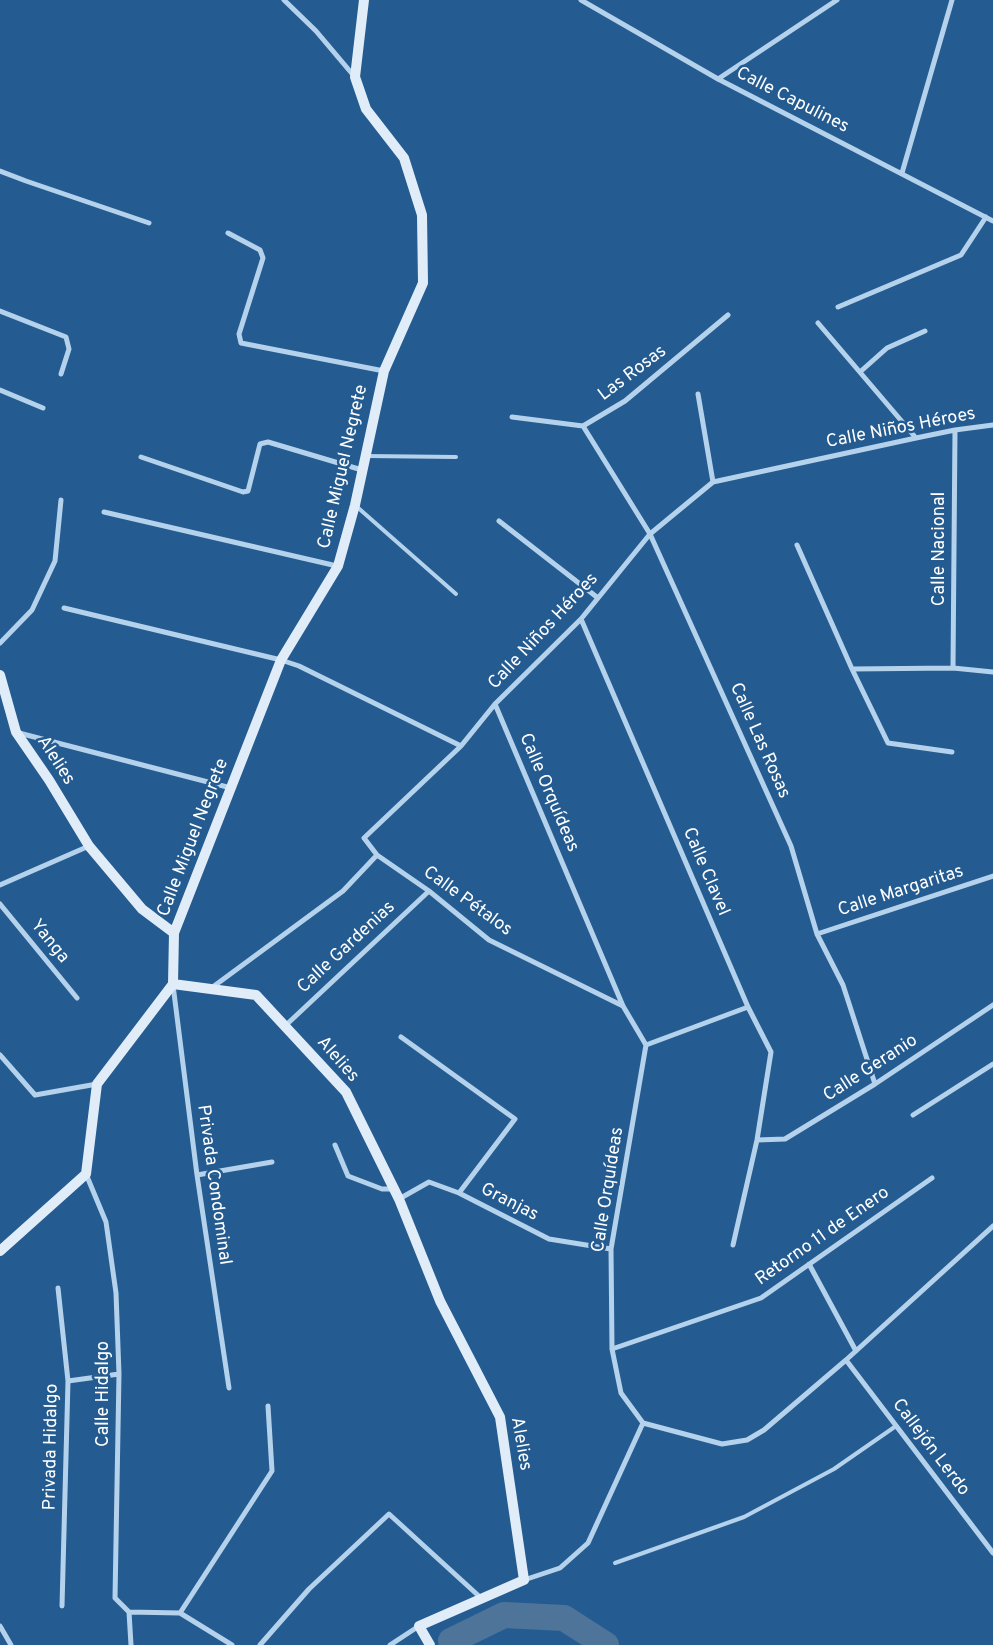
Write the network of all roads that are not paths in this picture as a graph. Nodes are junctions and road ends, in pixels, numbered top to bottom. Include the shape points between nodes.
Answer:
1 (284, 0) edge
2 (364, 0) edge
3 (581, 0) edge
4 (837, 0) edge
5 (952, 0) edge
6 (355, 77) junction
7 (718, 78) junction
8 (0, 171) edge
9 (902, 173) junction
10 (986, 217) junction
11 (993, 221) edge
12 (149, 223) dead end
13 (228, 233) dead end
14 (838, 307) dead end
15 (0, 311) edge
16 (728, 315) dead end
17 (818, 323) dead end
18 (925, 331) dead end
19 (384, 371) junction
20 (860, 372) junction
21 (61, 374) dead end
22 (0, 390) edge
23 (698, 394) dead end
24 (43, 408) dead end
25 (512, 418) dead end
26 (993, 425) edge
27 (583, 426) junction
28 (955, 430) junction
29 (916, 438) junction
30 (365, 456) junction
31 (141, 457) dead end
32 (456, 457) dead end
33 (362, 470) junction
34 (714, 482) junction
35 (61, 500) dead end
36 (355, 505) junction
37 (104, 512) dead end
38 (499, 521) dead end
39 (650, 534) junction
40 (798, 545) dead end
41 (338, 566) junction
42 (456, 594) dead end
43 (598, 598) junction
44 (64, 608) dead end
45 (581, 619) junction
46 (0, 643) edge
47 (281, 660) junction
48 (953, 668) junction
49 (852, 669) junction
50 (993, 672) edge
51 (0, 675) edge
52 (495, 704) junction
53 (16, 732) junction
54 (461, 746) junction
55 (952, 752) dead end
56 (231, 788) junction
57 (89, 846) junction
58 (377, 855) junction
59 (993, 876) edge
60 (0, 885) edge
61 (429, 891) junction
62 (0, 904) edge
63 (174, 933) junction
64 (817, 934) junction
65 (173, 984) junction
66 (210, 989) junction
67 (77, 998) dead end
68 (993, 1005) edge
69 (623, 1006) junction
70 (748, 1007) junction
71 (285, 1026) junction
72 (401, 1037) dead end
73 (646, 1045) junction
74 (0, 1055) edge
75 (993, 1064) edge
76 (97, 1084) junction
77 (875, 1084) junction
78 (913, 1114) dead end
79 (757, 1140) junction
80 (335, 1145) dead end
81 (272, 1162) dead end
82 (86, 1174) junction
83 (197, 1175) junction
84 (932, 1178) dead end
85 (394, 1189) junction
86 (459, 1193) junction
87 (399, 1199) junction
88 (993, 1226) edge
89 (733, 1245) dead end
90 (611, 1249) junction
91 (0, 1250) edge
92 (808, 1264) junction
93 (58, 1288) dead end
94 (612, 1349) junction
95 (856, 1351) junction
96 (846, 1360) junction
97 (119, 1374) junction
98 (68, 1381) junction
99 (229, 1388) dead end
100 (268, 1406) dead end
101 (643, 1423) junction
102 (896, 1426) junction
103 (993, 1553) edge
104 (615, 1563) dead end
105 (524, 1580) junction
106 (481, 1598) junction
107 (62, 1606) dead end
108 (129, 1612) junction
109 (180, 1613) junction
110 (0, 1626) edge
111 (419, 1626) junction
112 (12, 1645) edge
113 (131, 1645) edge
114 (232, 1645) edge
115 (260, 1645) edge
116 (390, 1645) edge
117 (430, 1645) edge

1 - 6 street via 316,31
2 - 6 street, Calle Miguel Negrete
3 - 7 street, Calle Capulines
4 - 7 street
5 - 9 street
6 - 19 street, Calle Miguel Negrete via 366,109 404,158 422,215 423,283
7 - 9 street, Calle Capulines
8 - 12 street
9 - 10 street, Calle Capulines
10 - 11 street, Calle Capulines
10 - 14 street via 962,255
13 - 19 street via 260,250 263,258 239,334 241,343
15 - 21 street via 66,337 69,349
16 - 27 street, Las Rosas via 625,401
17 - 20 street
18 - 20 street via 887,348
19 - 30 street, Calle Miguel Negrete
20 - 29 street
22 - 24 street
23 - 34 street
25 - 27 street
26 - 28 street, Calle Niños Héroes
27 - 39 street, Calle Las Rosas
28 - 29 street, Calle Niños Héroes
28 - 48 street, Calle Nacional
29 - 34 street, Calle Niños Héroes
30 - 32 lane
30 - 33 street, Calle Miguel Negrete
31 - 33 street via 243,492 248,492 260,444 268,442
33 - 36 street, Calle Miguel Negrete
34 - 39 street, Calle Niños Héroes
35 - 46 street via 55,561 32,610
36 - 41 street, Calle Miguel Negrete
36 - 42 lane
37 - 41 street
38 - 43 street
39 - 43 street, Calle Niños Héroes
39 - 64 street, Calle Las Rosas via 791,846
40 - 49 street
41 - 47 street, Calle Miguel Negrete
43 - 45 street, Calle Niños Héroes
44 - 47 street
45 - 52 street, Calle Niños Héroes
45 - 70 street, Calle Clavel
47 - 54 street
47 - 56 street, Calle Miguel Negrete
48 - 49 street
48 - 50 street
49 - 55 street via 888,743
51 - 53 street, Alelies
52 - 54 street, Calle Niños Héroes
52 - 69 street, Calle Orquídeas
53 - 56 street
53 - 57 street, Alelies
54 - 58 street, Calle Niños Héroes via 364,838
56 - 63 street, Calle Miguel Negrete
57 - 60 street
57 - 63 street, Alelies via 142,909
58 - 61 street, Calle Pétalos
58 - 66 street via 344,890
59 - 64 street, Calle Margaritas
61 - 69 street, Calle Pétalos via 489,940
61 - 71 street, Calle Gardenias
62 - 67 street, Yanga
63 - 65 street
64 - 77 street, Calle Las Rosas via 843,984
65 - 66 street, Alelies
65 - 76 street
65 - 83 street, Privada Condominal
66 - 71 street, Alelies via 256,995
68 - 77 street, Calle Geranio
69 - 73 street, Calle Orquídeas
70 - 73 street
70 - 79 street, Calle Clavel via 771,1052
71 - 85 street, Alelies via 346,1092
72 - 86 street via 515,1119
73 - 90 street, Calle Orquídeas
74 - 76 street via 35,1095
75 - 78 street
76 - 82 street
77 - 79 street, Calle Geranio via 786,1139
79 - 89 street, Calle Clavel
80 - 85 street via 348,1176 382,1189
81 - 83 street
82 - 91 street
82 - 97 street, Calle Hidalgo via 106,1222 116,1292
83 - 99 street, Privada Condominal
84 - 92 street, Retorno 11 de Enero
85 - 87 street, Alelies
86 - 87 street, Granjas via 429,1182
86 - 90 street, Granjas via 549,1240
87 - 105 street, Alelies via 440,1301 500,1417
88 - 95 street
90 - 94 street, Calle Orquídeas
92 - 94 street, Retorno 11 de Enero via 760,1298
92 - 95 street
93 - 98 street, Privada Hidalgo
94 - 101 street, Calle Orquídeas via 620,1393
95 - 96 street
96 - 101 street via 764,1430 747,1440 722,1444
96 - 102 street, Callejón Lerdo
97 - 98 street
97 - 108 street, Calle Hidalgo via 115,1598
98 - 107 street, Privada Hidalgo
100 - 109 street via 272,1472
101 - 105 street via 588,1543 560,1568
102 - 103 street, Callejón Lerdo
102 - 104 lane via 834,1469 744,1517
105 - 106 street
106 - 111 street
106 - 115 street via 389,1514 309,1589
108 - 109 street
108 - 113 street
109 - 114 street
110 - 112 street
111 - 116 street
111 - 117 street

